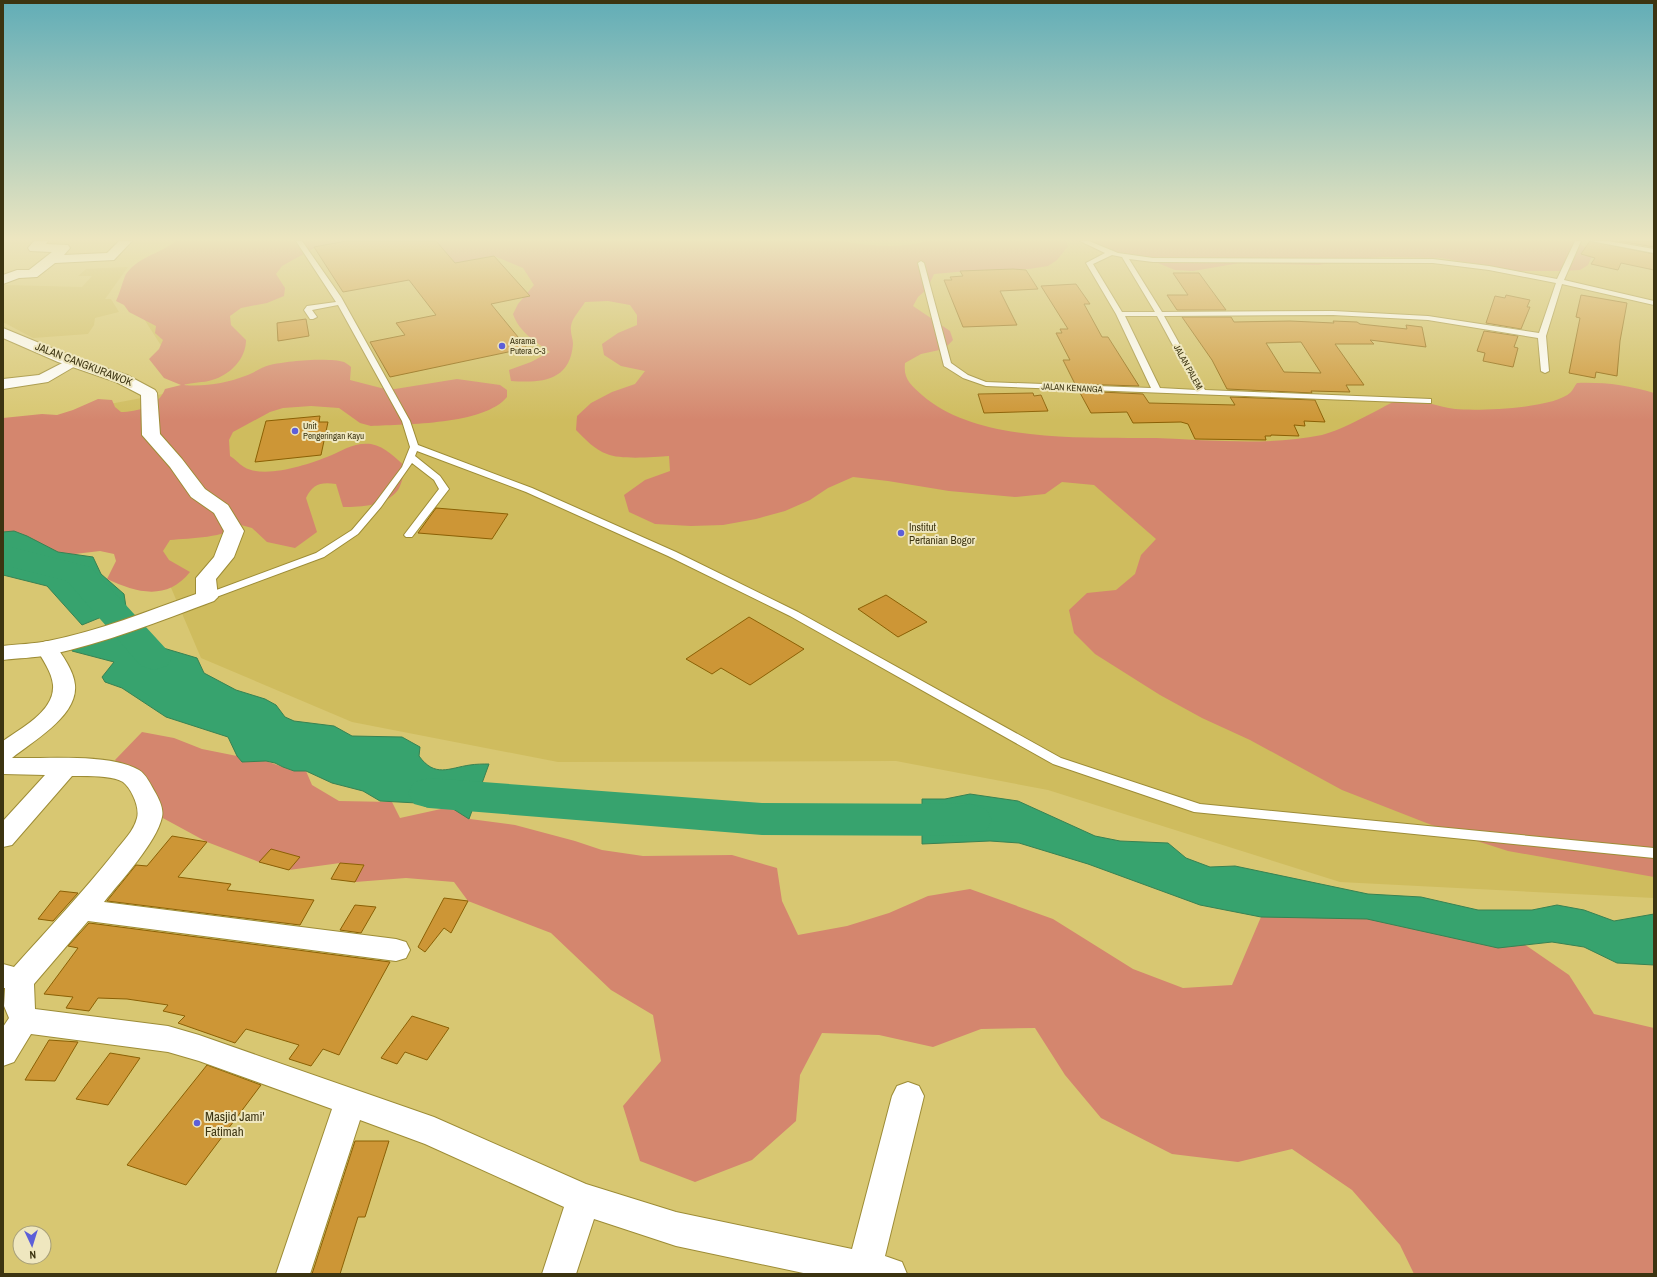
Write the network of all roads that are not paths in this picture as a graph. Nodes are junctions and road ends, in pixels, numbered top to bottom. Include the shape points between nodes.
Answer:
1 (931, 301) edge
2 (1112, 301) edge
3 (1151, 301) edge
4 (1554, 301) edge
5 (1644, 301) edge
6 (340, 303) joint
7 (1654, 303) edge
8 (1159, 313) junction
9 (1120, 314) junction
10 (313, 317) dead end
11 (3, 332) edge
12 (1542, 336) junction
13 (72, 362) junction
14 (1545, 371) dead end
15 (3, 384) edge
16 (1157, 391) junction
17 (1203, 393) junction
18 (1428, 401) dead end
19 (412, 452) junction
20 (409, 535) dead end
21 (207, 597) junction
22 (47, 648) junction
23 (3, 653) edge
24 (3, 753) edge
25 (3, 764) edge
26 (65, 768) junction
27 (3, 838) edge
28 (1654, 853) edge
29 (81, 910) junction
30 (396, 950) dead end
31 (12, 978) edge
32 (24, 1020) junction
33 (3, 1053) edge
34 (908, 1096) dead end
35 (350, 1101) junction
36 (583, 1199) junction
37 (878, 1271) edge
38 (293, 1274) edge
39 (559, 1274) edge

1 - 16 lane, JALAN KENANGA via 947,364 960,375 986,384
2 - 9 lane
3 - 8 lane, JALAN PALEM
4 - 12 lane
5 - 7 lane
6 - 10 lane via 310,308 308,310
6 - 19 lane via 406,421
8 - 9 lane
8 - 12 lane via 1333,312 1420,318
8 - 17 lane, JALAN PALEM
9 - 16 lane
11 - 13 street, JALAN CANGKURAWOK
12 - 14 lane
13 - 15 street via 43,379
13 - 21 street, JALAN CANGKURAWOK via 108,372 135,383 149,393 151,435 198,492 221,509 234,531 228,552 220,565 206,578
16 - 17 lane, JALAN KENANGA
17 - 18 lane, JALAN KENANGA
19 - 20 lane via 444,489
19 - 21 lane via 406,467 378,506 355,532 320,555
19 - 28 lane via 529,490 680,557 794,614 1057,761 1199,809
21 - 22 street via 152,617
22 - 23 street
22 - 24 street via 64,685 62,702 49,717
25 - 26 street via 32,768
26 - 27 street
26 - 29 street via 110,769 131,777 146,798 150,815 144,833
29 - 30 street
29 - 31 street
31 - 32 street
32 - 33 street
32 - 35 street via 168,1039
34 - 37 street
35 - 36 street via 440,1135
35 - 38 street
36 - 37 street via 676,1229
36 - 39 street

